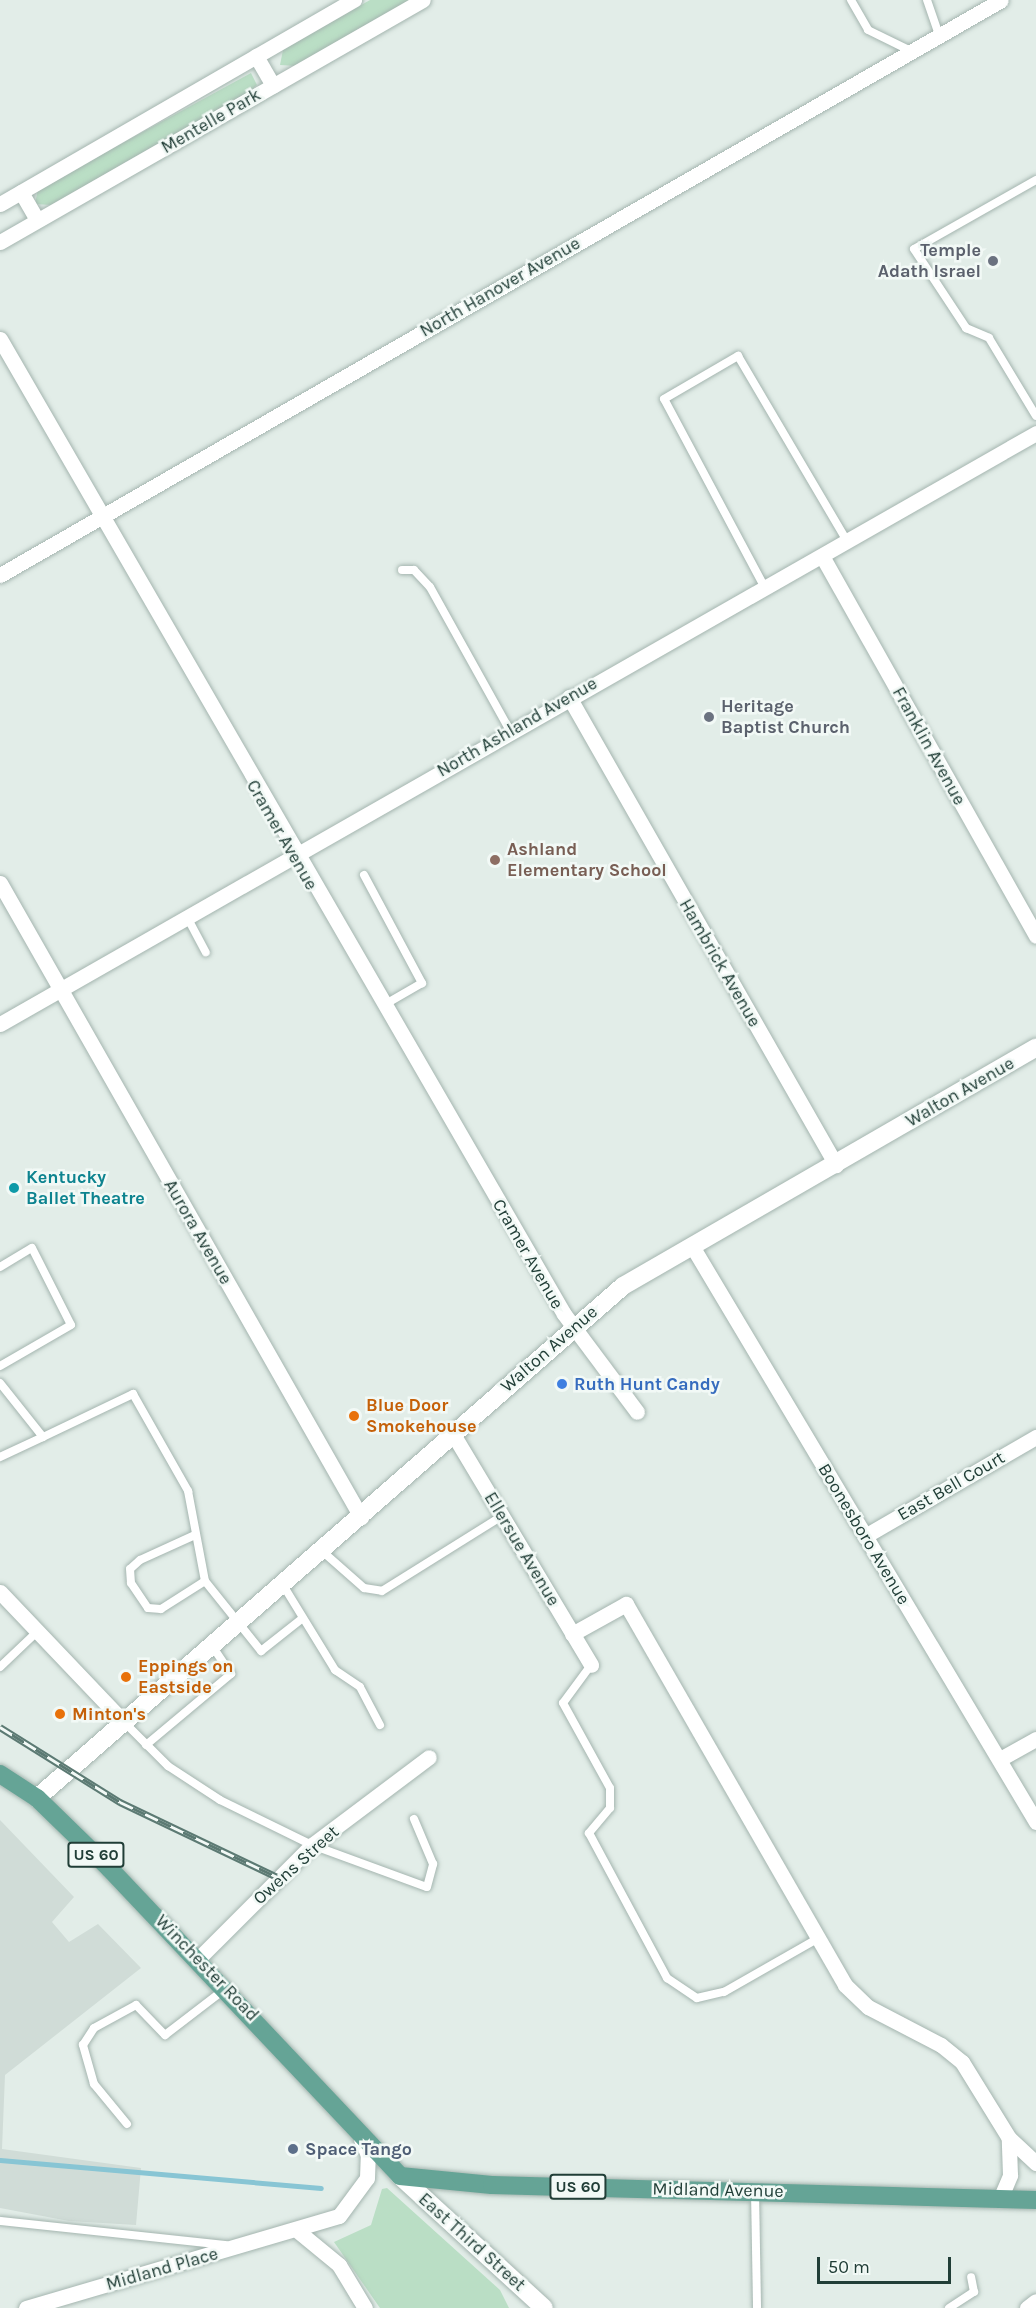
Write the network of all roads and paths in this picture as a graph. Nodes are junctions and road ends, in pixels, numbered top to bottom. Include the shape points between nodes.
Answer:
1 (354, 0) edge
2 (423, 0) edge
3 (851, 0) edge
4 (927, 0) edge
5 (1001, 0) edge
6 (939, 35) junction
7 (910, 51) junction
8 (256, 56) junction
9 (273, 85) junction
10 (1036, 180) edge
11 (21, 192) junction
12 (0, 204) edge
13 (37, 220) junction
14 (0, 242) edge
15 (0, 339) edge
16 (1036, 416) edge
17 (1036, 433) edge
18 (100, 516) junction
19 (848, 542) junction
20 (822, 556) junction
21 (402, 570) dead end
22 (0, 575) edge
23 (765, 588) junction
24 (569, 697) junction
25 (510, 731) junction
26 (293, 854) junction
27 (364, 875) dead end
28 (0, 883) edge
29 (186, 916) junction
30 (1036, 936) edge
31 (206, 952) dead end
32 (58, 989) junction
33 (382, 1005) junction
34 (0, 1024) edge
35 (1036, 1048) edge
36 (836, 1165) junction
37 (692, 1245) junction
38 (0, 1267) edge
39 (572, 1326) junction
40 (0, 1366) edge
41 (0, 1383) edge
42 (638, 1412) dead end
43 (453, 1434) junction
44 (43, 1437) junction
45 (1036, 1437) edge
46 (0, 1457) edge
47 (502, 1516) junction
48 (361, 1517) junction
49 (195, 1535) junction
50 (865, 1536) junction
51 (322, 1551) junction
52 (205, 1581) junction
53 (283, 1585) junction
54 (0, 1592) edge
55 (303, 1618) junction
56 (241, 1621) junction
57 (38, 1631) junction
58 (572, 1634) junction
59 (212, 1646) junction
60 (591, 1665) joint
61 (0, 1667) edge
62 (124, 1722) junction
63 (380, 1725) dead end
64 (1036, 1739) edge
65 (146, 1745) junction
66 (429, 1757) dead end
67 (1000, 1759) junction
68 (0, 1774) edge
69 (37, 1798) junction
70 (414, 1819) dead end
71 (1036, 1822) edge
72 (312, 1845) junction
73 (817, 1939) junction
74 (198, 1959) junction
75 (226, 1988) junction
76 (127, 2124) dead end
77 (356, 2128) junction
78 (1008, 2138) junction
79 (1036, 2163) edge
80 (400, 2176) junction
81 (755, 2190) junction
82 (1000, 2199) junction
83 (1036, 2200) edge
84 (0, 2222) edge
85 (298, 2232) junction
86 (240, 2246) junction
87 (971, 2277) dead end
88 (1036, 2301) edge
89 (26, 2308) edge
90 (365, 2308) edge
91 (544, 2308) edge
92 (757, 2308) edge
93 (949, 2308) edge
94 (1027, 2308) edge

1 - 8 street, Mentelle Park
2 - 9 street, Mentelle Park
3 - 7 lane via 868,30
4 - 6 lane
5 - 6 street, North Hanover Avenue
6 - 7 street, North Hanover Avenue
7 - 18 street, North Hanover Avenue
8 - 9 street
8 - 11 street, Mentelle Park
9 - 13 street, Mentelle Park
10 - 16 lane via 914,249 966,328 989,338
11 - 12 street, Mentelle Park
11 - 13 street
13 - 14 street, Mentelle Park
15 - 18 street, Cramer Avenue
17 - 19 street, North Ashland Avenue
18 - 22 street, North Hanover Avenue
18 - 26 street, Cramer Avenue
19 - 20 street, North Ashland Avenue
19 - 23 lane via 738,356 664,399
20 - 23 street, North Ashland Avenue
20 - 30 street, Franklin Avenue
21 - 25 lane via 414,570 430,587
23 - 24 street, North Ashland Avenue
24 - 25 street, North Ashland Avenue
24 - 36 street, Hambrick Avenue
25 - 26 street, North Ashland Avenue
26 - 29 street, North Ashland Avenue
26 - 33 street, Cramer Avenue
27 - 33 lane via 423,983
28 - 32 street, Aurora Avenue
29 - 31 lane
29 - 32 street, North Ashland Avenue
32 - 34 street, North Ashland Avenue
32 - 48 street, Aurora Avenue
33 - 39 street, Cramer Avenue
35 - 36 street, Walton Avenue
36 - 37 street, Walton Avenue
37 - 39 street, Walton Avenue via 623,1286
37 - 50 street, Boonesboro Avenue
38 - 40 lane via 32,1248 71,1325
39 - 42 street, Cramer Avenue
39 - 43 street, Walton Avenue
41 - 44 lane
43 - 47 street, Ellersue Avenue
43 - 48 street, Walton Avenue
44 - 46 lane
44 - 49 lane via 133,1394 188,1491
45 - 50 street, East Bell Court
47 - 51 lane via 382,1591 364,1588
47 - 58 street, Ellersue Avenue
48 - 51 street, Walton Avenue
49 - 52 lane
49 - 52 lane via 140,1560 130,1569 131,1583 148,1608 161,1610
50 - 67 street, Boonesboro Avenue
51 - 53 street, Walton Avenue
52 - 56 lane
53 - 55 lane
53 - 56 street, Walton Avenue
54 - 57 street
55 - 56 lane via 261,1651
55 - 63 lane via 335,1670 360,1687
56 - 59 street, Walton Avenue
57 - 61 lane
57 - 62 street
58 - 60 street, Ellersue Avenue
58 - 73 street via 626,1604
59 - 62 street, Walton Avenue
59 - 65 lane via 231,1674
60 - 73 lane via 563,1702 610,1788 610,1808 589,1833 667,1978 697,1998 724,1992
62 - 65 lane
62 - 69 street, Walton Avenue
64 - 67 street
65 - 72 lane via 168,1766 220,1800
66 - 72 street, Owens Street
67 - 71 street, Boonesboro Avenue
68 - 69 main road, Winchester Road / US 60
69 - 74 main road, Winchester Road / US 60
70 - 72 lane via 433,1864 427,1887
72 - 74 street, Owens Street
73 - 78 street via 845,1985 868,2007 941,2045 962,2062
74 - 75 main road, Winchester Road / US 60
75 - 76 lane via 165,2035 136,2005 94,2028 83,2045 94,2084
75 - 77 main road, Winchester Road / US 60
77 - 80 main road, Winchester Road / US 60
77 - 85 street, Midland Place via 370,2168 358,2197 339,2216
78 - 79 street
78 - 82 street via 1010,2175
80 - 81 main road, Midland Avenue / US 60 via 492,2185
80 - 91 street, East Third Street
81 - 82 main road, Midland Avenue / US 60
81 - 92 lane
82 - 83 main road, Midland Avenue / US 60
84 - 86 lane
85 - 86 street, Midland Place
85 - 90 street via 339,2265
86 - 89 street, Midland Place
87 - 93 lane via 974,2292
88 - 94 street

